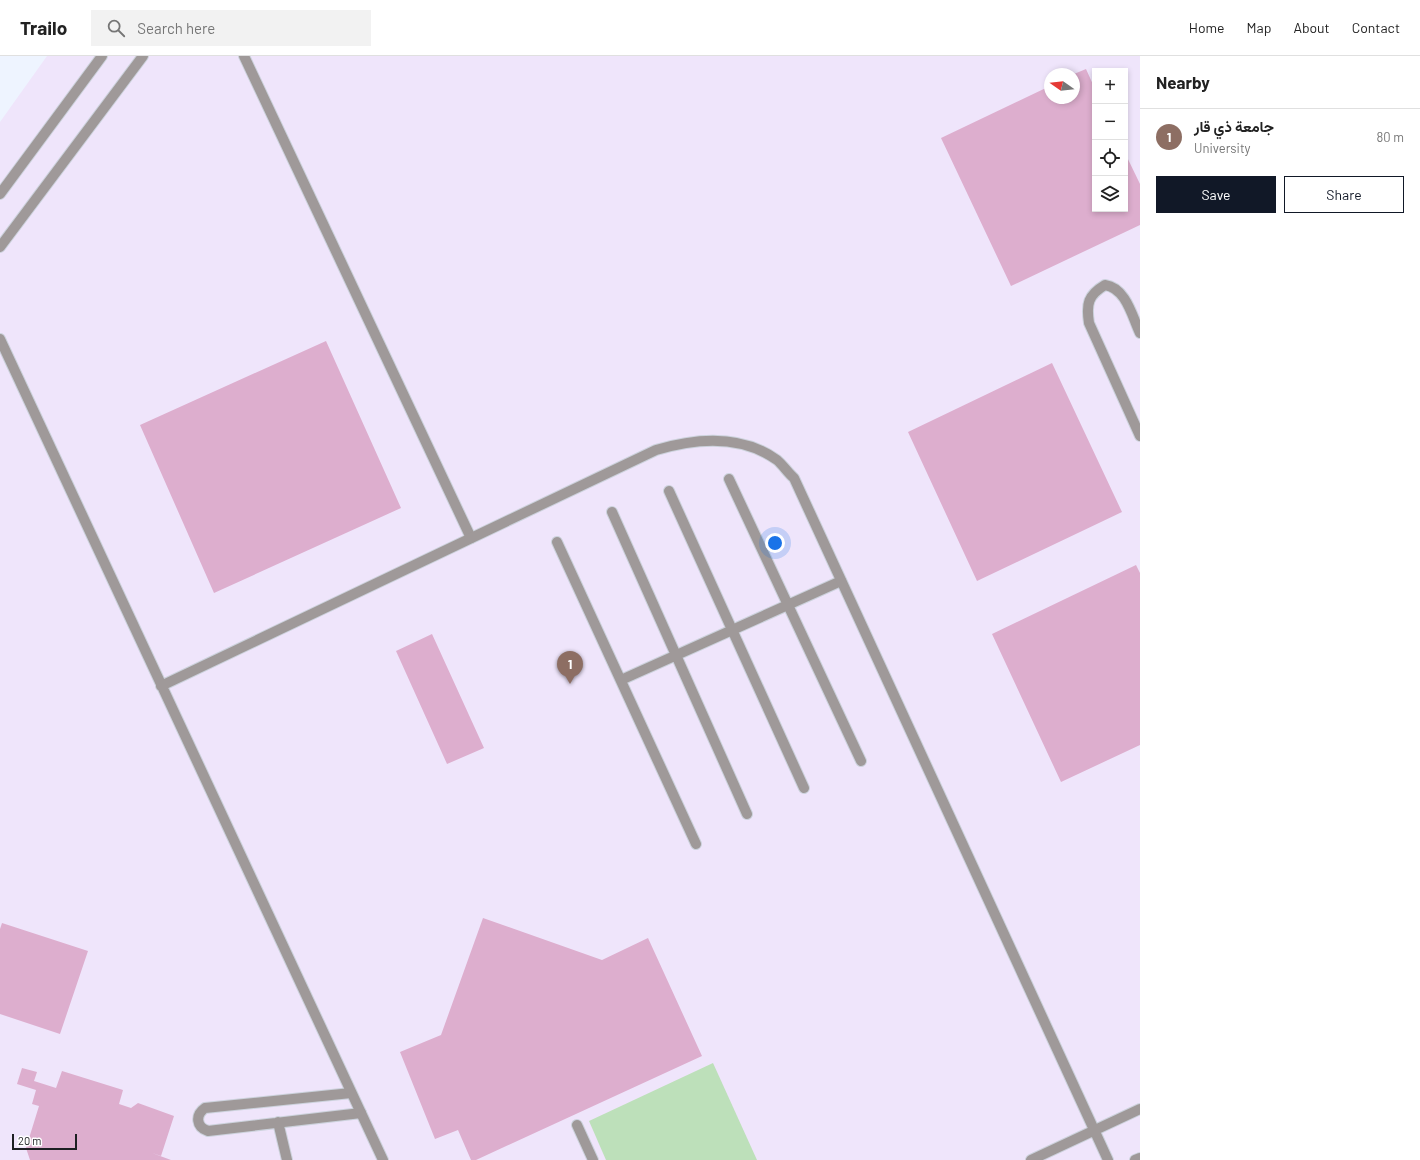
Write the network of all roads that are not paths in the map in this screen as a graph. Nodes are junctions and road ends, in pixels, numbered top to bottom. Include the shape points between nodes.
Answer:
1 (102, 56) edge
2 (143, 56) edge
3 (244, 56) edge
4 (0, 194) edge
5 (0, 247) edge
6 (1140, 333) edge
7 (0, 339) edge
8 (1139, 431) edge
9 (729, 479) dead end
10 (669, 491) dead end
11 (612, 512) dead end
12 (472, 538) junction
13 (557, 542) dead end
14 (841, 581) junction
15 (788, 605) junction
16 (732, 630) junction
17 (676, 655) junction
18 (621, 680) junction
19 (162, 686) junction
20 (861, 761) dead end
21 (804, 788) dead end
22 (747, 814) dead end
23 (696, 844) dead end
24 (351, 1093) junction
25 (1140, 1110) edge
26 (361, 1113) junction
27 (278, 1122) junction
28 (577, 1125) dead end
29 (1094, 1130) junction
30 (1140, 1158) edge
31 (287, 1160) edge
32 (382, 1160) edge
33 (592, 1160) edge
34 (1031, 1160) edge
35 (1108, 1160) edge
36 (1135, 1160) edge

1 - 4 street
2 - 5 street
3 - 12 street
6 - 8 street via 1119,290 1105,285 1090,297 1087,310 1089,323
7 - 19 street
9 - 15 street
10 - 16 street
11 - 17 street
12 - 14 street via 656,450 697,441 719,440 759,450 778,461 794,478
12 - 19 street
13 - 18 street
14 - 15 street
14 - 29 street
15 - 16 street
15 - 20 street
16 - 17 street
16 - 21 street
17 - 18 street
17 - 22 street
18 - 23 street
19 - 24 street
24 - 26 street
24 - 27 street via 204,1108 198,1117 200,1126 208,1131
25 - 29 street
26 - 27 street
26 - 32 street
27 - 31 street
28 - 33 street
29 - 34 street
29 - 35 street
30 - 36 street

